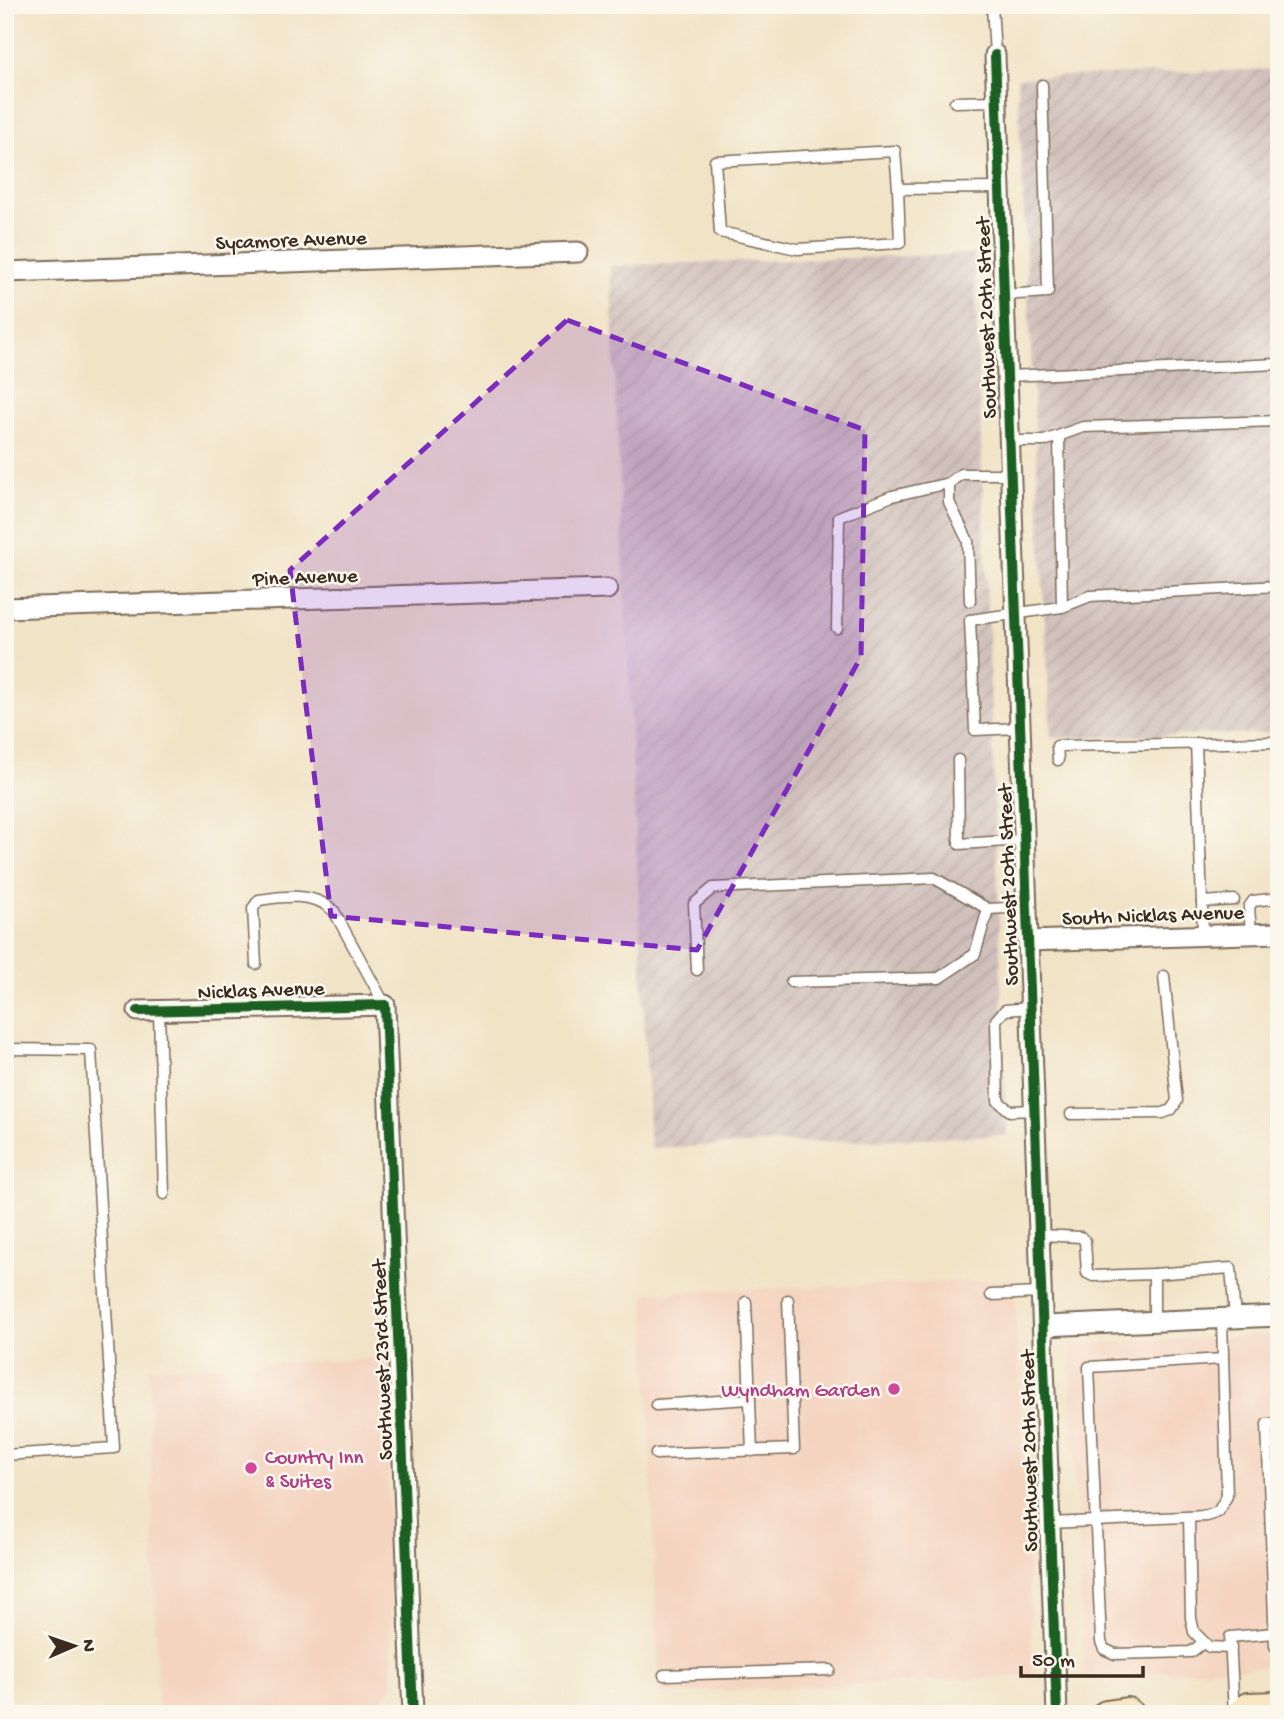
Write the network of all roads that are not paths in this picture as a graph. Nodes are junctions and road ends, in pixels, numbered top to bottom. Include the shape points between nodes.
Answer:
1 (992, 5) edge
2 (995, 55) joint
3 (1042, 85) dead end
4 (998, 101) junction
5 (955, 102) dead end
6 (1000, 188) junction
7 (898, 189) junction
8 (578, 252) dead end
9 (5, 272) edge
10 (1003, 295) junction
11 (1279, 364) edge
12 (1006, 376) junction
13 (1279, 421) edge
14 (1059, 437) junction
15 (1008, 442) junction
16 (1009, 474) junction
17 (949, 483) junction
18 (1279, 586) edge
19 (607, 589) dead end
20 (970, 601) dead end
21 (1062, 607) junction
22 (5, 608) edge
23 (1015, 615) junction
24 (837, 628) dead end
25 (1020, 728) junction
26 (1279, 742) edge
27 (1196, 743) junction
28 (958, 760) dead end
29 (1058, 760) dead end
30 (1024, 840) junction
31 (1279, 898) edge
32 (1234, 900) dead end
33 (1202, 902) junction
34 (1027, 907) junction
35 (988, 909) junction
36 (1251, 933) junction
37 (1279, 933) edge
38 (1203, 935) junction
39 (1028, 941) junction
40 (256, 964) dead end
41 (696, 970) dead end
42 (1164, 975) dead end
43 (791, 982) dead end
44 (385, 1004) junction
45 (1031, 1008) junction
46 (138, 1011) dead end
47 (159, 1011) junction
48 (5, 1049) edge
49 (1035, 1110) junction
50 (1071, 1114) dead end
51 (164, 1194) dead end
52 (1040, 1235) junction
53 (1279, 1272) edge
54 (1154, 1274) junction
55 (1043, 1293) junction
56 (991, 1295) dead end
57 (788, 1300) dead end
58 (746, 1301) dead end
59 (1278, 1316) edge
60 (1229, 1318) junction
61 (1154, 1322) junction
62 (1044, 1326) junction
63 (1223, 1359) junction
64 (750, 1399) junction
65 (656, 1405) dead end
66 (1279, 1424) edge
67 (752, 1451) junction
68 (656, 1454) dead end
69 (5, 1455) edge
70 (1189, 1517) junction
71 (1096, 1521) junction
72 (1048, 1523) junction
73 (1274, 1633) junction
74 (1203, 1643) junction
75 (1279, 1646) edge
76 (1231, 1648) junction
77 (831, 1670) dead end
78 (664, 1675) dead end
79 (1279, 1705) edge
80 (413, 1714) edge
81 (1057, 1714) edge
82 (1106, 1714) edge
83 (1130, 1714) edge
84 (1234, 1714) edge
85 (1239, 1714) edge

1 - 2 lane
2 - 4 street, Southwest 20th Street
3 - 10 lane via 1048,292
4 - 5 lane
4 - 6 street, Southwest 20th Street
6 - 7 lane
6 - 10 street, Southwest 20th Street
7 - 7 lane via 895,150 715,161 720,232 797,249 900,243
8 - 9 street, Sycamore Avenue
10 - 12 street, Southwest 20th Street
11 - 12 lane
12 - 15 street, Southwest 20th Street
13 - 14 lane via 1083,427
14 - 15 lane
14 - 21 lane
15 - 16 street, Southwest 20th Street
16 - 17 lane via 961,474
16 - 23 street, Southwest 20th Street
17 - 20 lane via 949,502 968,541
17 - 24 lane via 892,496 839,517
18 - 21 lane via 1090,596
19 - 22 street, Pine Avenue
21 - 23 lane
23 - 25 street, Southwest 20th Street
23 - 25 lane via 970,620 975,730
25 - 30 street, Southwest 20th Street
26 - 27 lane
27 - 29 lane via 1057,746
27 - 33 lane
28 - 30 lane via 959,844
30 - 34 street, Southwest 20th Street
31 - 36 lane via 1253,901 1249,907
32 - 33 lane
33 - 38 lane
34 - 35 lane
34 - 39 street, Southwest 20th Street
35 - 41 lane via 934,878 713,888 694,904
35 - 43 lane via 975,954 939,978
36 - 37 street, South Nicklas Avenue
36 - 38 street, South Nicklas Avenue
38 - 39 street, South Nicklas Avenue
39 - 45 street, Southwest 20th Street
40 - 44 lane via 253,908 259,900 310,898 334,911
42 - 50 lane via 1177,1101 1171,1110
44 - 47 street, Nicklas Avenue
44 - 80 street, Southwest 23rd Street
45 - 49 street, Southwest 20th Street
45 - 49 lane via 1005,1010 996,1020 998,1101 1010,1111
46 - 47 street, Nicklas Avenue
47 - 51 lane
48 - 69 lane via 91,1050 114,1448
49 - 52 street, Southwest 20th Street
52 - 54 lane via 1082,1237 1087,1273 1093,1276
52 - 55 street, Southwest 20th Street
53 - 59 lane
54 - 60 lane via 1231,1268
54 - 61 lane
55 - 56 lane
55 - 62 street, Southwest 20th Street
57 - 67 lane via 794,1449
58 - 64 lane
59 - 60 street
60 - 61 street
60 - 63 lane
61 - 62 street
62 - 72 street, Southwest 20th Street
63 - 70 lane via 1227,1496 1218,1513
63 - 71 lane via 1089,1367
64 - 65 lane
64 - 67 lane
66 - 73 lane via 1267,1424
67 - 68 lane
70 - 71 lane
70 - 74 lane via 1191,1618
71 - 72 lane
71 - 74 lane via 1104,1649 1115,1654 1184,1653
72 - 81 street, Southwest 20th Street
73 - 75 lane via 1275,1646
73 - 76 lane via 1230,1637
74 - 76 lane
76 - 84 lane
77 - 78 lane
79 - 85 main road via 1248,1706
82 - 83 main road

